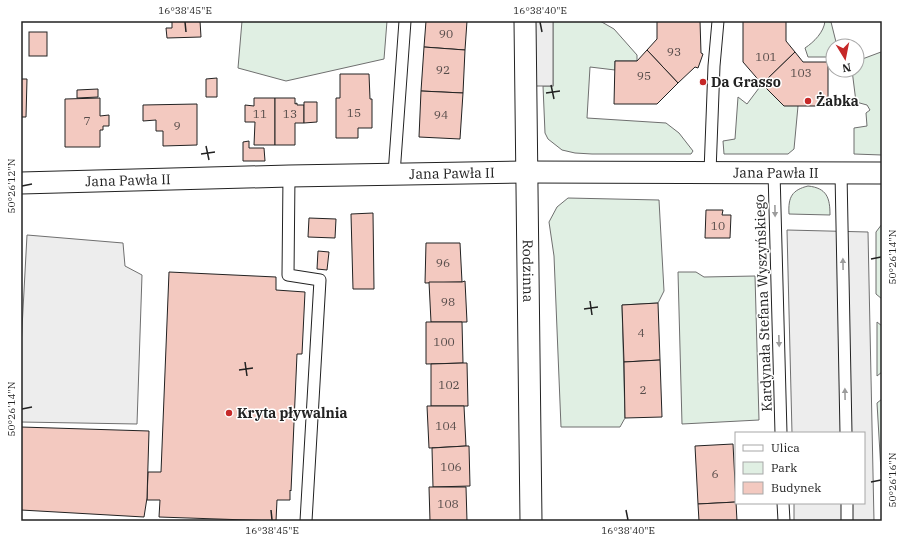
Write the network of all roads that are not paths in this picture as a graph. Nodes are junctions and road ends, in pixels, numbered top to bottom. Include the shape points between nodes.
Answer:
1 (405, 21) edge
2 (525, 21) edge
3 (718, 21) edge
4 (526, 172) junction
5 (710, 172) junction
6 (774, 172) junction
7 (841, 173) junction
8 (882, 173) edge
9 (394, 174) junction
10 (289, 176) junction
11 (21, 184) edge
12 (781, 432) edge
13 (846, 432) edge
14 (783, 504) edge
15 (847, 504) edge
16 (306, 521) edge
17 (531, 521) edge
18 (784, 521) edge
19 (847, 521) edge

1 - 9 lane
2 - 4 street, Rodzinna
3 - 5 lane
4 - 5 street, Jana Pawła II
4 - 9 street, Jana Pawła II
4 - 17 street, Rodzinna
5 - 6 street, Jana Pawła II
6 - 7 street, Jana Pawła II
6 -> 12 lane, Kardynała Stefana Wyszyńskiego
7 - 8 street, Jana Pawła II
13 -> 7 lane
9 - 10 street, Jana Pawła II
10 - 11 street, Jana Pawła II
10 - 16 lane via 288,275 320,280
14 - 18 lane
15 - 19 lane

